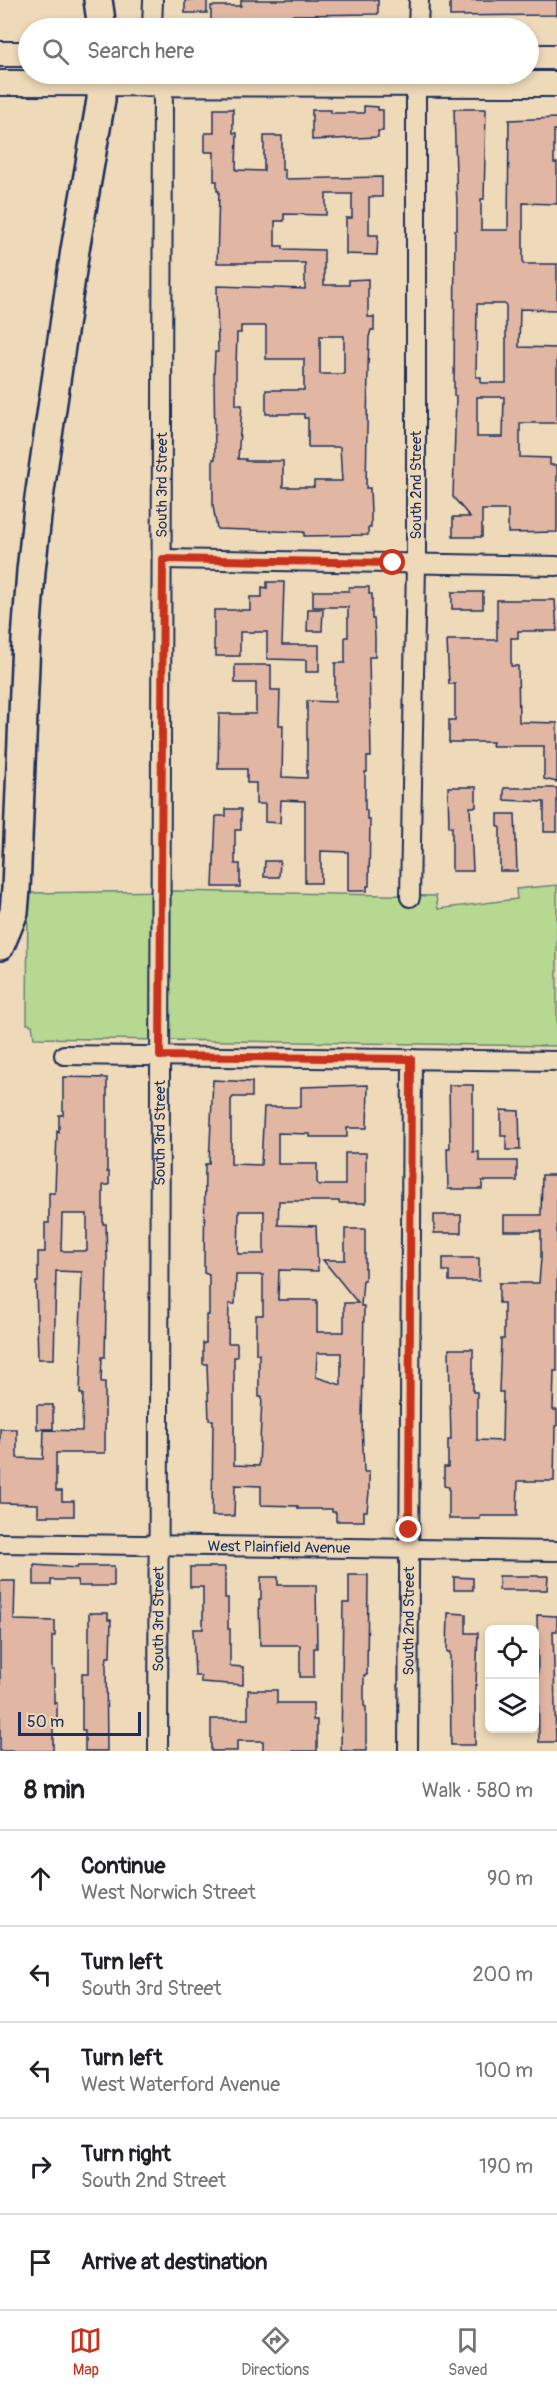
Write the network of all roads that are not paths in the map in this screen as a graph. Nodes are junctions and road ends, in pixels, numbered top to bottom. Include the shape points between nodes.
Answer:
1 (98, 0) edge
2 (153, 0) edge
3 (419, 0) edge
4 (101, 18) edge
5 (152, 18) edge
6 (418, 18) edge
7 (0, 54) edge
8 (18, 54) edge
9 (539, 57) edge
10 (557, 57) edge
11 (0, 83) edge
12 (18, 83) edge
13 (539, 83) edge
14 (101, 84) edge
15 (163, 84) edge
16 (416, 84) edge
17 (557, 84) edge
18 (163, 559) junction
19 (416, 563) junction
20 (557, 566) edge
21 (410, 897) dead end
22 (0, 946) edge
23 (64, 1055) dead end
24 (160, 1056) junction
25 (411, 1059) junction
26 (557, 1061) edge
27 (0, 1543) edge
28 (160, 1545) junction
29 (409, 1549) junction
30 (557, 1551) edge
31 (158, 1751) edge
32 (408, 1751) edge

1 - 4 highway
2 - 5 street
3 - 6 street
7 - 8 main road
9 - 10 main road
11 - 12 main road
13 - 17 main road
14 - 22 highway via 39,498 26,640 14,912
15 - 18 street, South 3rd Street
16 - 19 street, South 2nd Street
18 - 19 street
18 - 24 street, South 3rd Street
19 - 20 street
19 - 21 street, South 2nd Street
23 - 24 street
24 - 25 street
24 - 28 street, South 3rd Street
25 - 26 street
25 - 29 street, South 2nd Street
27 - 28 street, West Plainfield Avenue
28 - 29 street, West Plainfield Avenue
28 - 31 street, South 3rd Street
29 - 30 street, West Plainfield Avenue
29 - 32 street, South 2nd Street

